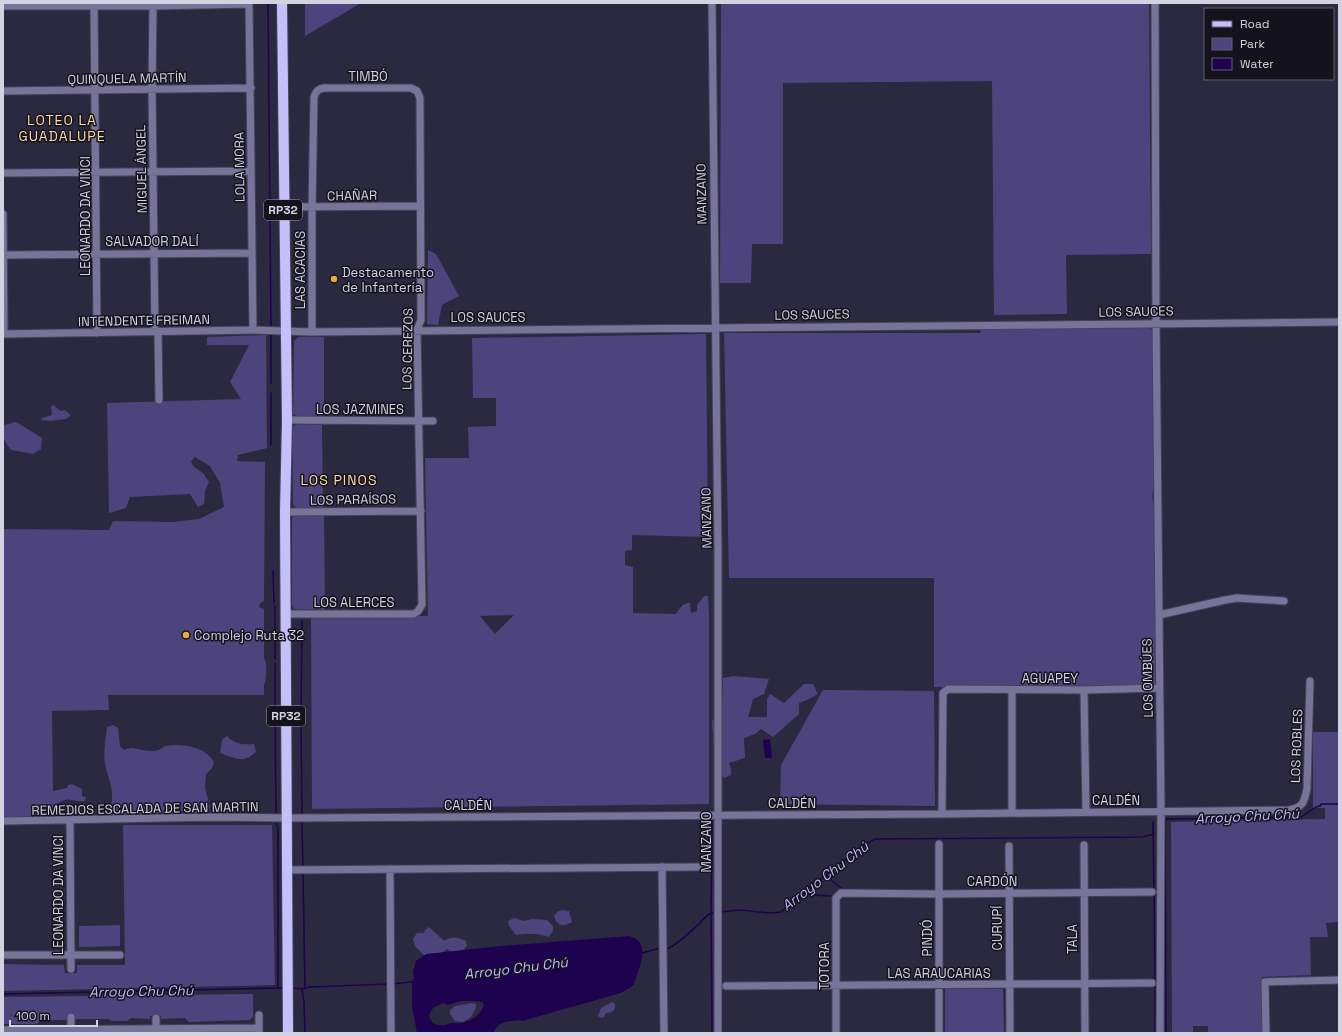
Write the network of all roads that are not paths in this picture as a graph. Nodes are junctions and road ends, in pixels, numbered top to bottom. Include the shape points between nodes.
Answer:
1 (282, 3) edge
2 (712, 3) edge
3 (1155, 3) edge
4 (94, 4) edge
5 (249, 4) edge
6 (3, 6) edge
7 (153, 6) junction
8 (251, 88) junction
9 (152, 89) junction
10 (318, 89) joint
11 (95, 90) junction
12 (3, 91) edge
13 (417, 91) joint
14 (154, 171) junction
15 (251, 171) junction
16 (96, 172) junction
17 (3, 173) edge
18 (420, 206) junction
19 (283, 208) junction
20 (312, 208) junction
21 (3, 214) edge
22 (252, 253) junction
23 (97, 254) junction
24 (154, 254) junction
25 (3, 255) edge
26 (1339, 322) edge
27 (1156, 323) junction
28 (715, 328) junction
29 (253, 330) junction
30 (418, 330) junction
31 (156, 332) junction
32 (285, 332) junction
33 (312, 332) junction
34 (97, 333) junction
35 (3, 334) edge
36 (159, 400) dead end
37 (287, 420) junction
38 (419, 421) junction
39 (433, 421) dead end
40 (421, 511) junction
41 (285, 512) junction
42 (1284, 601) dead end
43 (420, 608) joint
44 (286, 614) junction
45 (1159, 615) junction
46 (1310, 680) dead end
47 (1160, 688) junction
48 (1012, 690) junction
49 (1084, 690) junction
50 (1297, 808) joint
51 (1086, 812) junction
52 (1161, 812) junction
53 (1012, 813) junction
54 (942, 814) junction
55 (718, 815) junction
56 (287, 818) junction
57 (3, 821) edge
58 (70, 821) junction
59 (939, 844) dead end
60 (1084, 845) dead end
61 (1009, 846) dead end
62 (662, 867) junction
63 (698, 867) dead end
64 (388, 869) junction
65 (287, 870) junction
66 (1152, 892) dead end
67 (1009, 893) junction
68 (1084, 893) junction
69 (938, 894) junction
70 (836, 898) joint
71 (3, 955) edge
72 (71, 955) junction
73 (120, 955) dead end
74 (71, 969) dead end
75 (1339, 980) edge
76 (1152, 983) dead end
77 (389, 984) junction
78 (939, 984) junction
79 (1009, 984) junction
80 (1085, 984) junction
81 (726, 986) dead end
82 (836, 986) junction
83 (259, 1015) dead end
84 (71, 1017) dead end
85 (156, 1018) dead end
86 (3, 1030) edge
87 (259, 1030) edge
88 (156, 1031) edge
89 (71, 1032) edge
90 (288, 1033) edge
91 (387, 1033) edge
92 (391, 1033) edge
93 (664, 1033) edge
94 (718, 1033) edge
95 (836, 1033) edge
96 (939, 1033) edge
97 (1010, 1033) edge
98 (1085, 1033) edge
99 (1160, 1033) edge
100 (1266, 1033) edge

1 - 19 main road, RP32
2 - 28 street, MANZANO
3 - 27 street, LOS OMBÚES
4 - 6 street
4 - 7 street
4 - 11 street, LEONARDO DA VINCI
5 - 7 street
5 - 8 street, LOLA MORA
7 - 9 street, MIGUEL ÁNGEL
8 - 9 street, QUINQUELA MARTÍN
8 - 15 street, LOLA MORA
9 - 11 street, QUINQUELA MARTÍN
9 - 14 street, MIGUEL ÁNGEL
10 - 13 street, TIMBÓ via 411,88
10 - 20 street, LAS ACACIAS via 314,97
11 - 12 street, QUINQUELA MARTÍN
11 - 16 street, LEONARDO DA VINCI
13 - 18 street, LOS CEREZOS via 420,98
14 - 15 street
14 - 16 street
14 - 24 street, MIGUEL ÁNGEL
15 - 22 street, LOLA MORA
16 - 17 street
16 - 23 street, LEONARDO DA VINCI
18 - 20 street, CHAÑAR
18 - 30 street, LOS CEREZOS via 421,320
19 - 20 street, CHAÑAR
19 - 32 main road, RP32
20 - 33 street, LAS ACACIAS
21 - 25 street
22 - 24 street, SALVADOR DALÍ
22 - 29 street, LOLA MORA
23 - 24 street, SALVADOR DALÍ
23 - 25 street, SALVADOR DALÍ
23 - 34 street, LEONARDO DA VINCI
24 - 31 street, MIGUEL ÁNGEL
25 - 35 street
26 - 27 street, LOS SAUCES
27 - 28 street, LOS SAUCES
27 - 45 street, LOS OMBÚES
28 - 30 street, LOS SAUCES
28 - 55 street, MANZANO
29 - 31 street, INTENDENTE FREIMAN
29 - 32 street, INTENDENTE FREIMAN
30 - 33 street, LOS SAUCES
30 - 38 street, LOS CEREZOS
31 - 34 street, INTENDENTE FREIMAN
31 - 36 street, MIGUEL ÁNGEL
32 - 33 street, LOS SAUCES
32 - 37 main road, RP32
34 - 35 street, INTENDENTE FREIMAN
37 - 38 street, LOS JAZMINES
37 - 41 main road, RP32
38 - 39 street, LOS JAZMINES
38 - 40 street, LOS CEREZOS
40 - 41 street, LOS PARAÍSOS
40 - 43 street, LOS CEREZOS
41 - 44 main road, RP32
42 - 45 street via 1237,598
43 - 44 street, LOS ALERCES via 414,614
44 - 56 main road, RP32
45 - 47 street, LOS OMBÚES
46 - 50 street, LOS ROBLES via 1307,789 1304,802
47 - 49 street, AGUAPEY
47 - 52 street, LOS OMBÚES
48 - 49 street, AGUAPEY
48 - 53 street
48 - 54 street, AGUAPEY via 948,689 943,694
49 - 51 street
50 - 52 street, CALDÉN
51 - 52 street, CALDÉN
51 - 53 street, CALDÉN
52 - 99 street, LOS OMBÚES
53 - 54 street, CALDÉN
54 - 55 street, CALDÉN
55 - 56 street, CALDÉN
55 - 94 street, MANZANO
56 - 58 street, REMEDIOS ESCALADA DE SAN MARTIN via 214,817
56 - 65 main road, RP32
57 - 58 street, REMEDIOS ESCALADA DE SAN MARTIN
58 - 72 street, LEONARDO DA VINCI
59 - 69 street, PINDÓ
60 - 68 street, TALA
61 - 67 street, CURUPÍ
62 - 63 street
62 - 64 street
62 - 93 street
64 - 65 street
64 - 77 street
65 - 90 main road, RP32
66 - 68 street, CARDÓN
67 - 68 street, CARDÓN
67 - 69 street, CARDÓN
67 - 79 street, CURUPÍ
68 - 80 street, TALA
69 - 70 street, CARDÓN via 841,893
69 - 78 street, PINDÓ
70 - 82 street, TOTORA
71 - 72 street
72 - 73 street
72 - 74 street, LEONARDO DA VINCI
75 - 100 street via 1265,982
76 - 80 street, LAS ARAUCARIAS
77 - 91 street
77 - 92 street
78 - 79 street, LAS ARAUCARIAS
78 - 82 street, LAS ARAUCARIAS
78 - 96 street, PINDÓ
79 - 80 street, LAS ARAUCARIAS
79 - 97 street, CURUPÍ
80 - 98 street, TALA
81 - 82 street, LAS ARAUCARIAS
82 - 95 street, TOTORA
83 - 87 street
84 - 89 street
85 - 88 street
86 - 89 street
87 - 88 street
88 - 89 street

